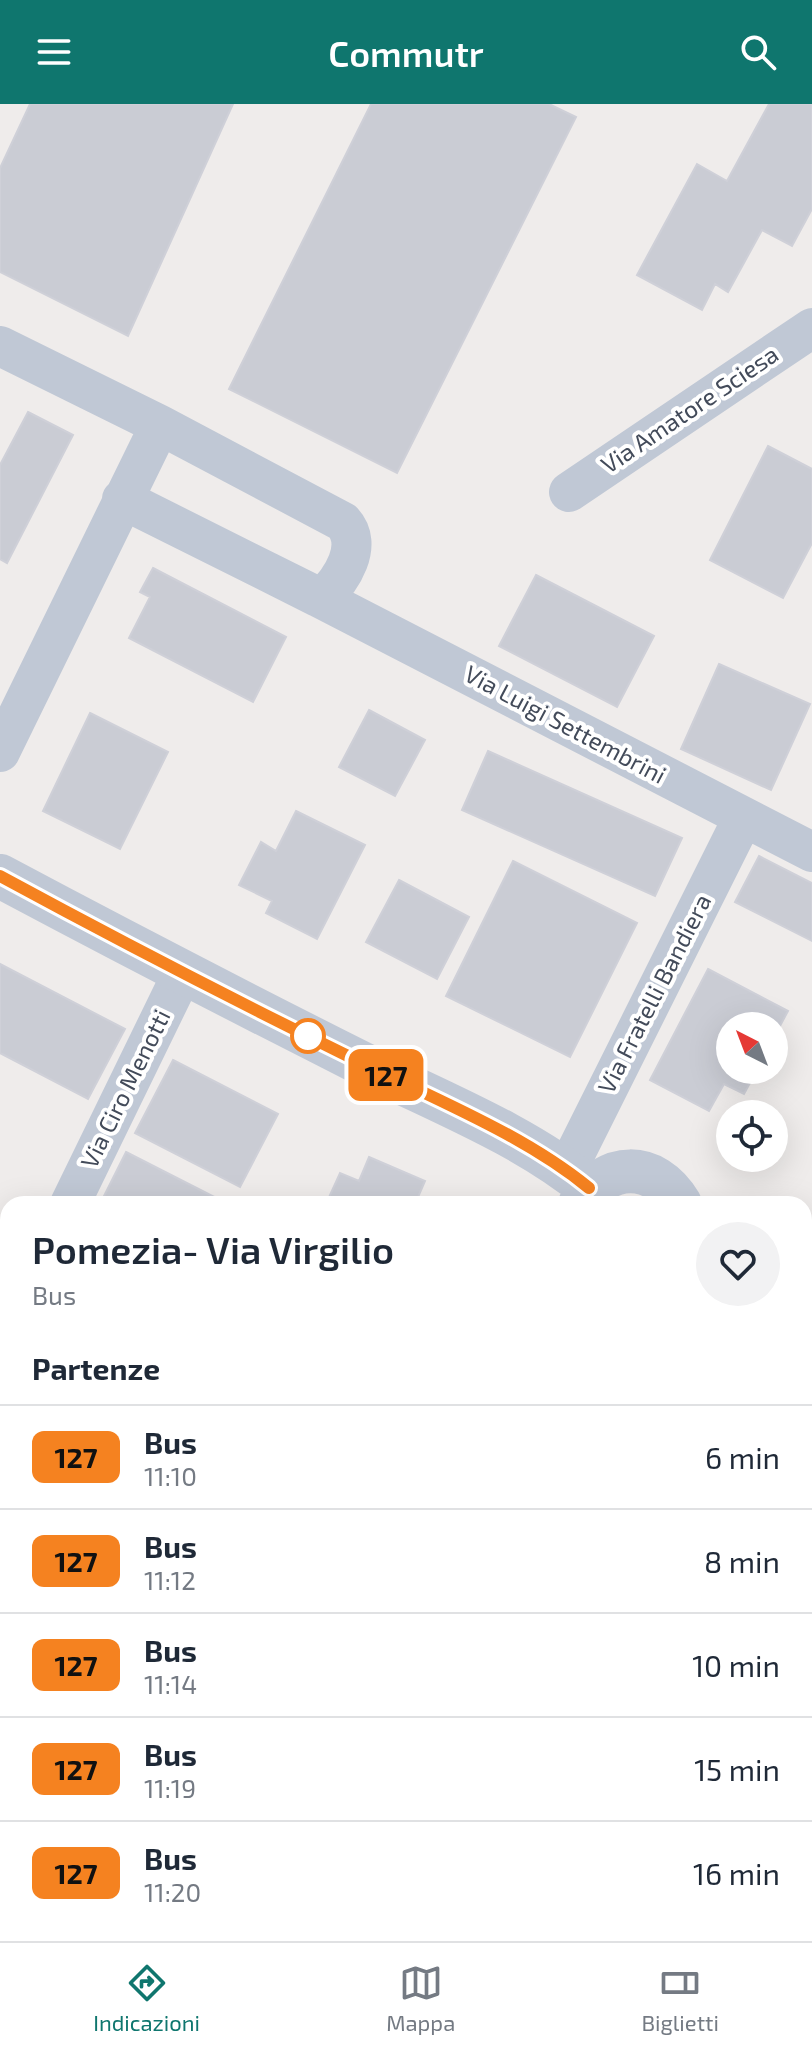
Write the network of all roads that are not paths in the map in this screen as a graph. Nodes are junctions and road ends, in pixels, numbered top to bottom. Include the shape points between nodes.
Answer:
1 (812, 328) edge
2 (0, 346) edge
3 (160, 425) junction
4 (569, 492) dead end
5 (122, 499) junction
6 (318, 597) junction
7 (0, 752) edge
8 (743, 818) junction
9 (812, 852) edge
10 (0, 876) edge
11 (182, 974) junction
12 (578, 1187) edge
13 (74, 1196) edge
14 (675, 1196) edge

1 - 4 street, Via Amatore Sciesa
2 - 3 street
3 - 5 street
3 - 6 street via 350,529 349,558 331,590
5 - 6 street, Via Luigi Settembrini
5 - 7 street
6 - 8 street, Via Luigi Settembrini
8 - 9 street, Via Luigi Settembrini
8 - 12 street, Via Fratelli Bandiera
10 - 11 street
11 - 12 street via 492,1128
11 - 13 street, Via Ciro Menotti
12 - 14 street via 613,1174 639,1172 656,1178

